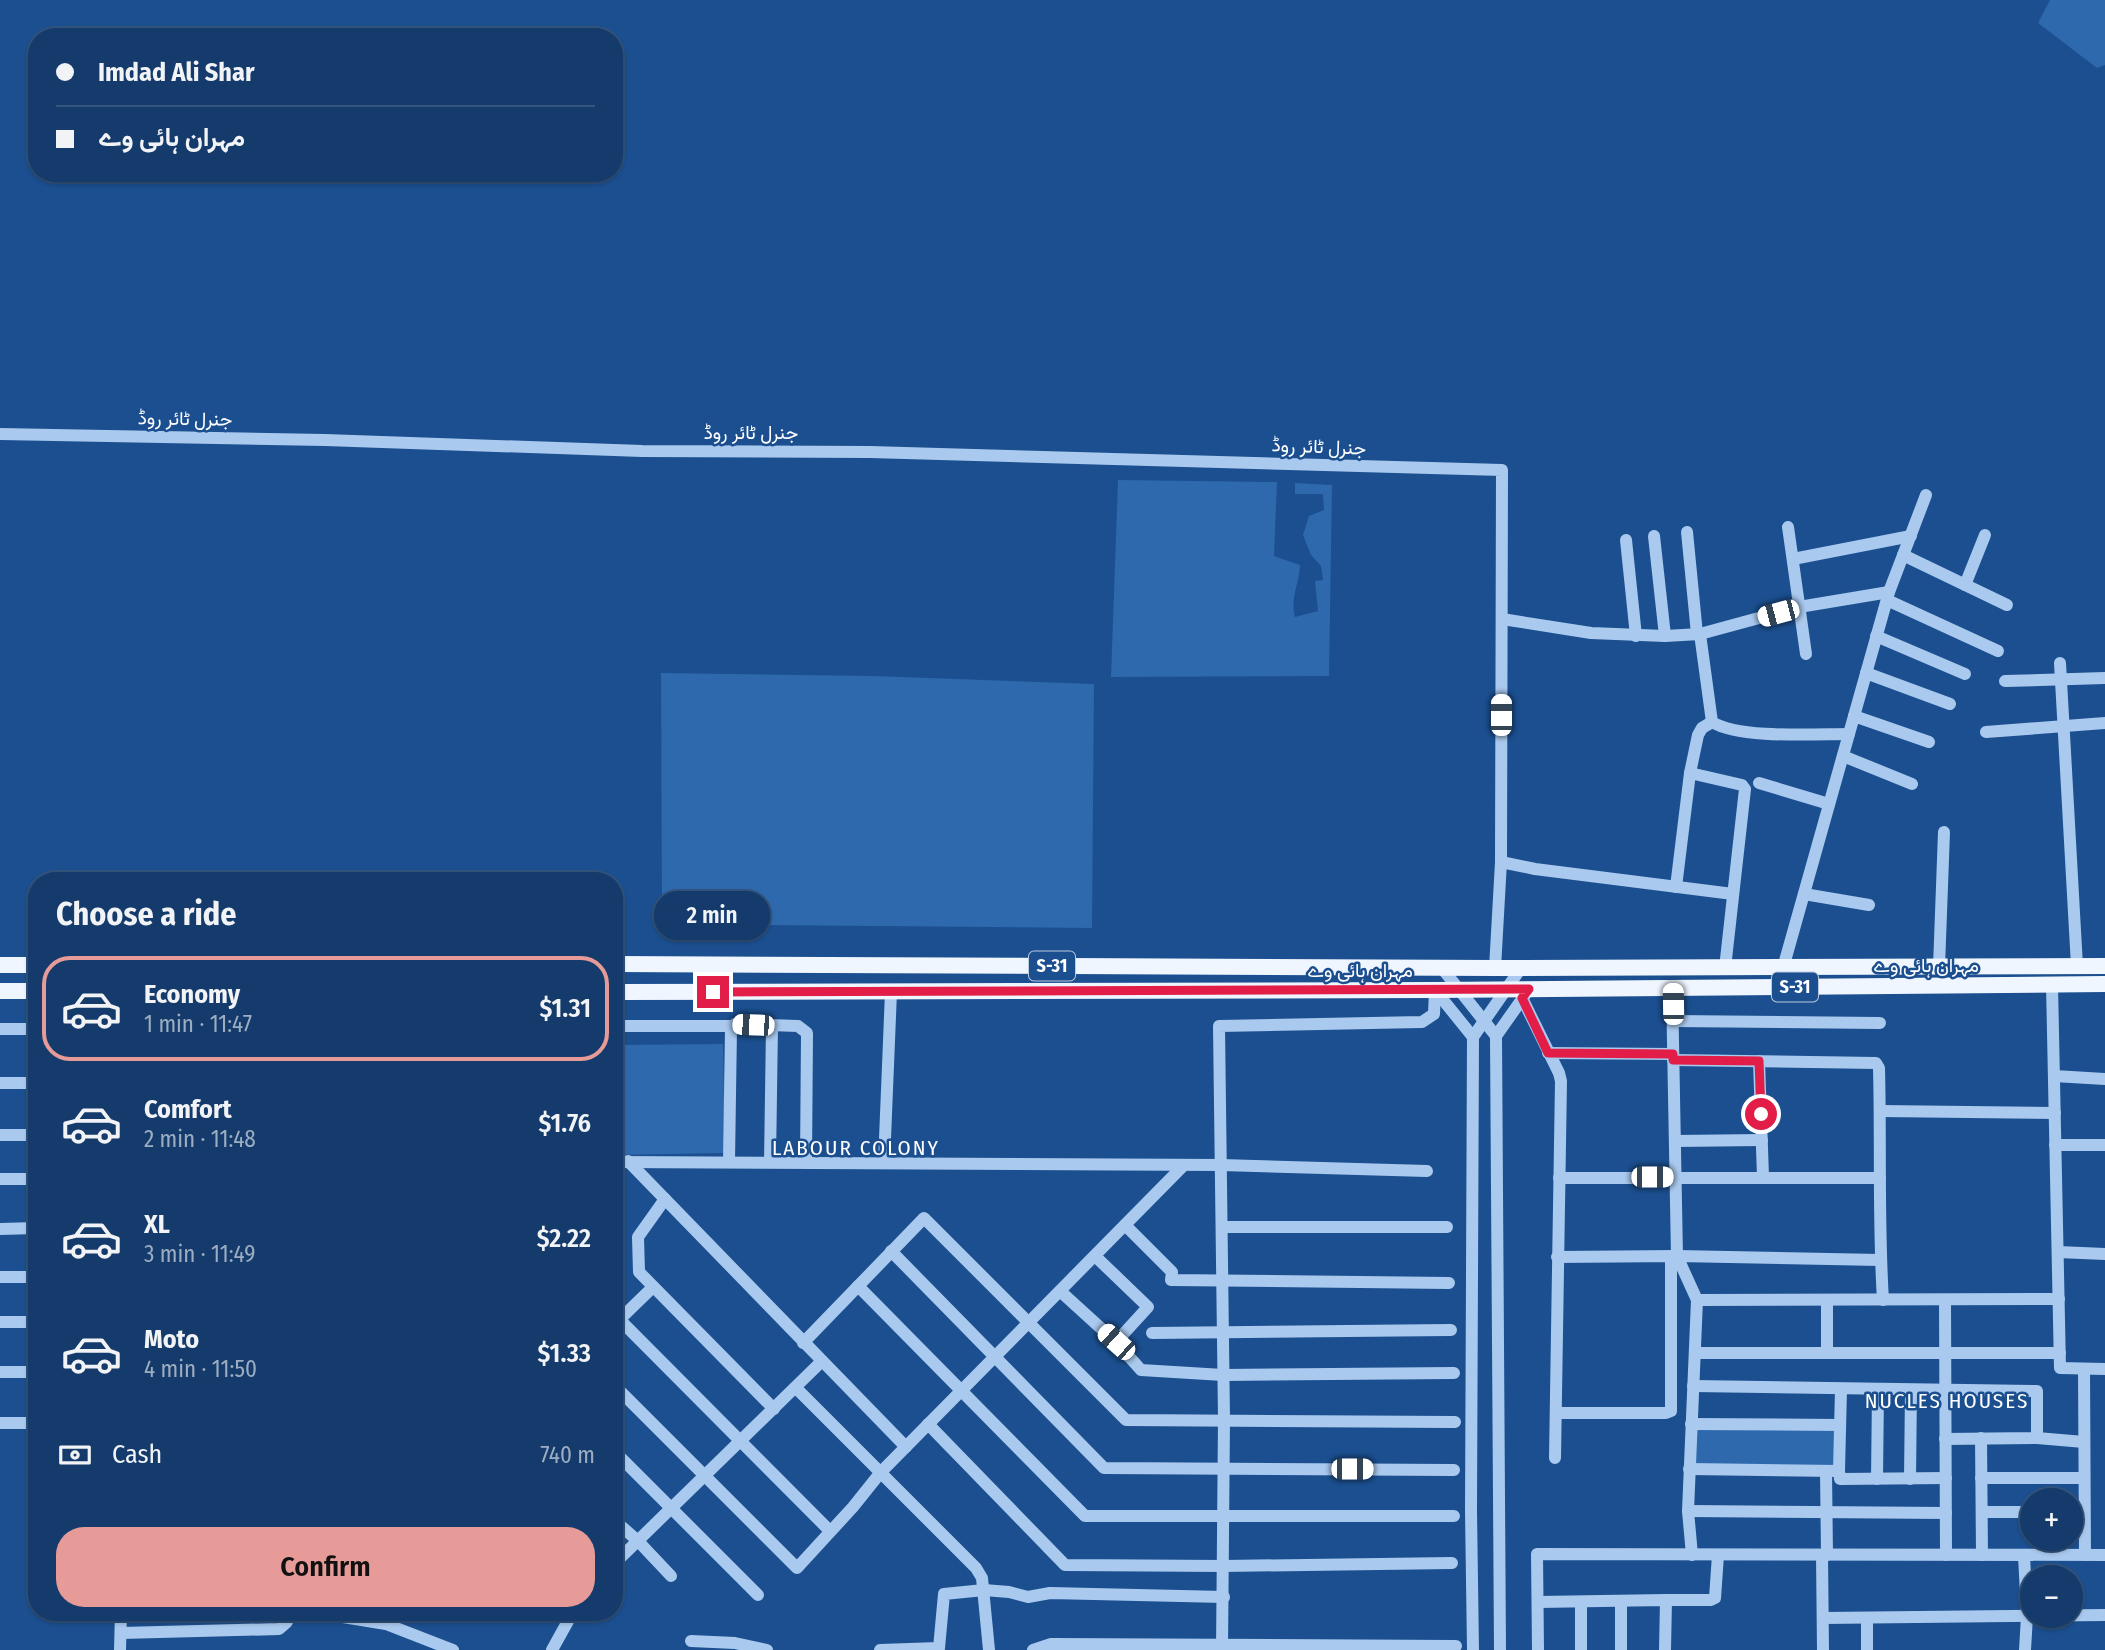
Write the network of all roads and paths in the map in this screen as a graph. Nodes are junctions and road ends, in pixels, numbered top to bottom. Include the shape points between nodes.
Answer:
1 (0, 434) edge
2 (1926, 495) dead end
3 (1788, 527) dead end
4 (1686, 532) dead end
5 (1984, 535) dead end
6 (1654, 536) dead end
7 (1911, 536) junction
8 (1626, 540) dead end
9 (1903, 555) junction
10 (1793, 559) junction
11 (1965, 586) junction
12 (1888, 596) junction
13 (2007, 606) dead end
14 (1799, 607) junction
15 (1502, 619) junction
16 (1698, 634) junction
17 (1636, 636) junction
18 (1665, 636) junction
19 (1877, 636) junction
20 (1998, 651) dead end
21 (1806, 654) dead end
22 (2060, 663) dead end
23 (1866, 673) junction
24 (1965, 674) dead end
25 (2105, 678) edge
26 (2061, 680) junction
27 (2004, 681) dead end
28 (1950, 704) dead end
29 (1854, 716) junction
30 (1712, 722) junction
31 (2105, 723) edge
32 (2064, 727) junction
33 (1986, 732) dead end
34 (1849, 734) junction
35 (1929, 742) dead end
36 (1843, 756) junction
37 (1690, 773) junction
38 (1759, 783) dead end
39 (1912, 784) dead end
40 (1829, 804) junction
41 (1944, 832) dead end
42 (1501, 862) junction
43 (1676, 887) junction
44 (1733, 894) junction
45 (1804, 894) junction
46 (1869, 905) dead end
47 (623, 964) edge
48 (0, 965) edge
49 (28, 965) edge
50 (2077, 966) junction
51 (2105, 966) edge
52 (1441, 967) junction
53 (1940, 967) junction
54 (1495, 968) junction
55 (1521, 968) junction
56 (1725, 968) junction
57 (1783, 968) junction
58 (2105, 984) edge
59 (2052, 985) junction
60 (1672, 988) junction
61 (1506, 989) junction
62 (1434, 990) junction
63 (1459, 990) junction
64 (0, 991) edge
65 (28, 991) edge
66 (623, 992) edge
67 (891, 992) junction
68 (1526, 994) junction
69 (1484, 1021) junction
70 (1673, 1021) junction
71 (1880, 1023) dead end
72 (623, 1026) edge
73 (732, 1026) junction
74 (772, 1026) junction
75 (0, 1029) edge
76 (28, 1029) edge
77 (1496, 1036) junction
78 (1473, 1037) junction
79 (1548, 1053) junction
80 (1673, 1057) junction
81 (1759, 1061) junction
82 (2054, 1076) junction
83 (2105, 1079) edge
84 (0, 1083) edge
85 (28, 1083) edge
86 (1880, 1111) junction
87 (2055, 1113) junction
88 (0, 1135) edge
89 (28, 1135) edge
90 (1762, 1140) junction
91 (1675, 1141) junction
92 (2056, 1145) junction
93 (2105, 1145) edge
94 (623, 1161) edge
95 (729, 1162) junction
96 (770, 1162) junction
97 (806, 1162) junction
98 (623, 1163) edge
99 (884, 1163) junction
100 (1184, 1165) junction
101 (1221, 1166) junction
102 (1427, 1171) dead end
103 (1675, 1177) junction
104 (1763, 1177) junction
105 (1559, 1178) junction
106 (1880, 1178) junction
107 (0, 1179) edge
108 (28, 1179) edge
109 (665, 1199) junction
110 (1125, 1225) junction
111 (1223, 1227) junction
112 (1447, 1227) dead end
113 (28, 1228) edge
114 (0, 1229) edge
115 (891, 1251) junction
116 (2058, 1252) junction
117 (2105, 1254) edge
118 (1095, 1256) junction
119 (1674, 1256) junction
120 (1557, 1257) junction
121 (1880, 1260) junction
122 (0, 1277) edge
123 (28, 1277) edge
124 (1223, 1280) junction
125 (1449, 1283) dead end
126 (858, 1286) junction
127 (653, 1287) junction
128 (1060, 1291) junction
129 (2059, 1299) junction
130 (1697, 1300) junction
131 (1827, 1300) junction
132 (1883, 1300) junction
133 (1945, 1300) junction
134 (623, 1316) edge
135 (0, 1322) edge
136 (28, 1322) edge
137 (1029, 1322) junction
138 (623, 1328) edge
139 (1451, 1330) dead end
140 (1223, 1331) junction
141 (1152, 1332) dead end
142 (1116, 1342) junction
143 (803, 1343) junction
144 (1944, 1352) junction
145 (1696, 1353) junction
146 (1827, 1353) junction
147 (2060, 1353) junction
148 (995, 1357) junction
149 (822, 1361) junction
150 (2084, 1369) junction
151 (2105, 1369) edge
152 (0, 1371) edge
153 (28, 1371) edge
154 (1454, 1373) dead end
155 (1223, 1375) junction
156 (1693, 1386) junction
157 (796, 1388) junction
158 (1840, 1389) junction
159 (1945, 1389) junction
160 (1878, 1390) junction
161 (1911, 1390) junction
162 (961, 1391) junction
163 (623, 1394) edge
164 (774, 1409) junction
165 (1556, 1413) junction
166 (1224, 1419) junction
167 (1455, 1422) dead end
168 (0, 1423) edge
169 (28, 1423) edge
170 (928, 1424) junction
171 (1691, 1424) junction
172 (1840, 1425) junction
173 (1981, 1438) junction
174 (2037, 1438) junction
175 (1945, 1439) junction
176 (740, 1442) junction
177 (2084, 1442) junction
178 (906, 1447) junction
179 (1555, 1458) dead end
180 (623, 1460) edge
181 (1224, 1468) junction
182 (1454, 1469) dead end
183 (1689, 1469) junction
184 (1833, 1471) junction
185 (881, 1472) junction
186 (706, 1475) junction
187 (1946, 1478) junction
188 (1981, 1478) junction
189 (2084, 1478) junction
190 (1877, 1479) junction
191 (1910, 1479) junction
192 (671, 1508) junction
193 (1688, 1511) junction
194 (2020, 1511) edge
195 (2084, 1511) joint
196 (1982, 1512) junction
197 (1827, 1513) junction
198 (1946, 1513) junction
199 (1224, 1516) junction
200 (1454, 1516) dead end
201 (623, 1528) edge
202 (830, 1531) junction
203 (638, 1541) junction
204 (623, 1555) edge
205 (1692, 1555) junction
206 (1718, 1555) junction
207 (1825, 1555) junction
208 (1946, 1555) junction
209 (1982, 1555) junction
210 (2024, 1555) junction
211 (2085, 1555) junction
212 (2105, 1555) edge
213 (1452, 1563) dead end
214 (2024, 1565) edge
215 (1224, 1566) junction
216 (671, 1576) dead end
217 (984, 1590) junction
218 (758, 1595) dead end
219 (1224, 1597) junction
220 (1666, 1600) junction
221 (1538, 1602) junction
222 (1581, 1602) junction
223 (1621, 1602) junction
224 (2083, 1615) edge
225 (2105, 1615) edge
226 (2020, 1616) edge
227 (1823, 1618) junction
228 (1867, 1618) junction
229 (121, 1621) edge
230 (287, 1621) edge
231 (368, 1621) edge
232 (568, 1621) edge
233 (2026, 1628) edge
234 (121, 1633) junction
235 (691, 1642) dead end
236 (1456, 1646) dead end
237 (1222, 1647) edge
238 (120, 1650) edge
239 (453, 1650) edge
240 (552, 1650) edge
241 (767, 1650) edge
242 (880, 1650) edge
243 (989, 1650) edge
244 (1033, 1650) edge
245 (1473, 1650) edge
246 (1500, 1650) edge
247 (1538, 1650) edge
248 (1581, 1650) edge
249 (1621, 1650) edge
250 (1665, 1650) edge
251 (1823, 1650) edge
252 (1867, 1650) edge
253 (2025, 1650) edge

1 - 15 street, جنرل ٹائر روڈ via 1502,470
2 - 7 street
3 - 10 street
4 - 16 street
5 - 11 street
6 - 18 street
7 - 9 street
7 - 10 street
8 - 17 street
9 - 11 street
9 - 12 street
10 - 14 street
11 - 13 street
12 - 14 street
12 - 19 street
12 - 20 street
14 - 16 street
14 - 21 street
15 - 17 street
15 - 42 street
16 - 18 street
16 - 30 street
17 - 18 street
19 - 23 street
19 - 24 street
22 - 26 street
23 - 28 street
23 - 29 street
25 - 26 street
26 - 27 street
26 - 32 street
29 - 34 street
29 - 35 street
30 - 34 street via 1756,732
30 - 37 street via 1698,735
31 - 32 street
32 - 33 street
32 - 50 street
34 - 36 street
36 - 39 street
36 - 40 street
37 - 43 street
37 - 44 street via 1745,789
38 - 40 street
40 - 45 street
41 - 53 street
42 - 43 street
42 - 54 street
43 - 44 street
44 - 56 street
45 - 46 street
45 - 57 street
47 - 52 main road, مہران ہائی وے / S-31
48 - 49 main road
50 - 51 main road, مہران ہائی وے / S-31
50 - 53 main road, مہران ہائی وے / S-31
52 - 54 main road, مہران ہائی وے / S-31
52 - 63 street
53 - 57 main road, مہران ہائی وے / S-31
54 - 55 main road, مہران ہائی وے / S-31
55 - 56 main road, مہران ہائی وے / S-31
55 - 61 street
56 - 57 main road, مہران ہائی وے / S-31
58 - 59 main road, مہران ہائی وے / S-31
59 - 60 main road, مہران ہائی وے / S-31
59 - 82 street
60 - 68 main road, مہران ہائی وے / S-31
60 - 70 street
61 - 63 main road, مہران ہائی وے / S-31
61 - 68 main road, مہران ہائی وے / S-31
61 - 69 street
62 - 63 main road, مہران ہائی وے / S-31
62 - 67 main road, مہران ہائی وے / S-31
62 - 78 street
62 - 101 street via 1434,1014 1422,1021 1219,1026
63 - 69 street
64 - 65 main road
66 - 67 main road, مہران ہائی وے / S-31
67 - 99 street
68 - 77 street
68 - 79 street
69 - 77 street
69 - 78 street
70 - 71 street
70 - 80 street
72 - 73 street
73 - 74 street
73 - 95 street
74 - 96 street
74 - 97 street via 798,1026 807,1034
75 - 76 street
77 - 246 street
78 - 245 street
79 - 80 street
79 - 105 street via 1560,1081
80 - 81 street
80 - 91 street
81 - 86 street via 1877,1063
81 - 90 street
82 - 83 street
82 - 87 street
84 - 85 street
86 - 87 street
86 - 106 street
87 - 92 street
88 - 89 street
90 - 91 street
90 - 104 street
91 - 103 street
92 - 93 street
92 - 116 street
94 - 95 street
95 - 96 street
96 - 97 street
97 - 99 street
98 - 109 street
99 - 100 street
100 - 101 street
100 - 110 street
101 - 102 street
101 - 111 street
103 - 104 street
103 - 105 street
103 - 119 street
104 - 106 street
105 - 120 street
106 - 121 street
107 - 108 street
109 - 127 street via 638,1237 639,1272
109 - 143 street
110 - 118 street
110 - 124 street via 1172,1272 1171,1280
111 - 112 street
111 - 124 street
113 - 114 street
115 - 126 street
115 - 137 street via 924,1217
115 - 148 street
116 - 117 street
116 - 129 street
118 - 128 street
118 - 142 street via 1148,1307
119 - 120 street
119 - 121 street
119 - 130 street
119 - 165 street via 1671,1410
120 - 165 street
121 - 132 street
122 - 123 street
124 - 125 street
124 - 140 street
126 - 143 street
126 - 162 street
127 - 134 street
127 - 164 street
128 - 137 street
128 - 142 street
129 - 133 street
129 - 147 street
130 - 131 street
130 - 145 street
131 - 132 street
131 - 146 street
132 - 133 street
133 - 144 street
135 - 136 street
137 - 148 street
137 - 166 street via 1126,1420
138 - 176 street
139 - 140 street
140 - 141 street
140 - 155 street
142 - 155 street via 1141,1370
143 - 149 street
144 - 146 street
144 - 147 street
144 - 159 street
145 - 146 street
145 - 156 street
147 - 150 street via 2060,1368
148 - 162 street
148 - 181 street via 1104,1468
149 - 157 street
149 - 178 street
150 - 151 street
150 - 177 street
152 - 153 street
154 - 155 street
155 - 166 street
156 - 158 street
156 - 171 street
157 - 164 street
157 - 185 street
158 - 160 street
158 - 172 street
159 - 161 street
159 - 174 street via 2037,1391
159 - 175 street
160 - 161 street
160 - 190 street
161 - 191 street
162 - 170 street
162 - 199 street via 1085,1516
163 - 186 street
164 - 176 street
165 - 179 street
166 - 167 street
166 - 181 street
168 - 169 street
170 - 178 street
170 - 215 street via 1065,1565
171 - 172 street
171 - 183 street
172 - 184 street
173 - 174 street
173 - 175 street
173 - 188 street
174 - 177 street
175 - 187 street
176 - 186 street
176 - 202 street
177 - 189 street
178 - 185 street
180 - 192 street
181 - 182 street
181 - 199 street
183 - 184 street
183 - 193 street
184 - 190 street via 1840,1479
184 - 197 street
185 - 202 street
185 - 217 street via 976,1568
186 - 192 street
186 - 202 street via 797,1567
187 - 191 street
187 - 198 street
188 - 189 street
188 - 196 street
189 - 195 street
190 - 191 street
192 - 203 street
192 - 218 street
193 - 197 street
193 - 205 street
194 - 196 street
195 - 211 street
196 - 209 street
197 - 198 street
197 - 207 street
198 - 208 street
199 - 200 street
199 - 215 street
201 - 203 street
203 - 204 street
203 - 216 street
205 - 206 street
205 - 221 street via 1537,1554
206 - 207 street
206 - 220 street via 1716,1598
207 - 208 street
207 - 227 street
208 - 209 street
209 - 210 street
210 - 211 street
210 - 214 street
211 - 212 street
213 - 215 street
215 - 219 street
217 - 219 street via 1028,1597 1050,1593
217 - 242 street via 944,1594 939,1648
217 - 243 street
219 - 237 street
220 - 223 street
220 - 250 street
221 - 222 street
221 - 247 street
222 - 223 street
222 - 248 street
223 - 249 street
224 - 225 street
226 - 228 street
227 - 228 street
227 - 251 street
228 - 252 street
229 - 234 street
230 - 234 street via 279,1629
231 - 239 street
232 - 240 street
233 - 253 street
234 - 238 street
235 - 241 street via 735,1643
236 - 237 street
237 - 244 street via 1051,1644

